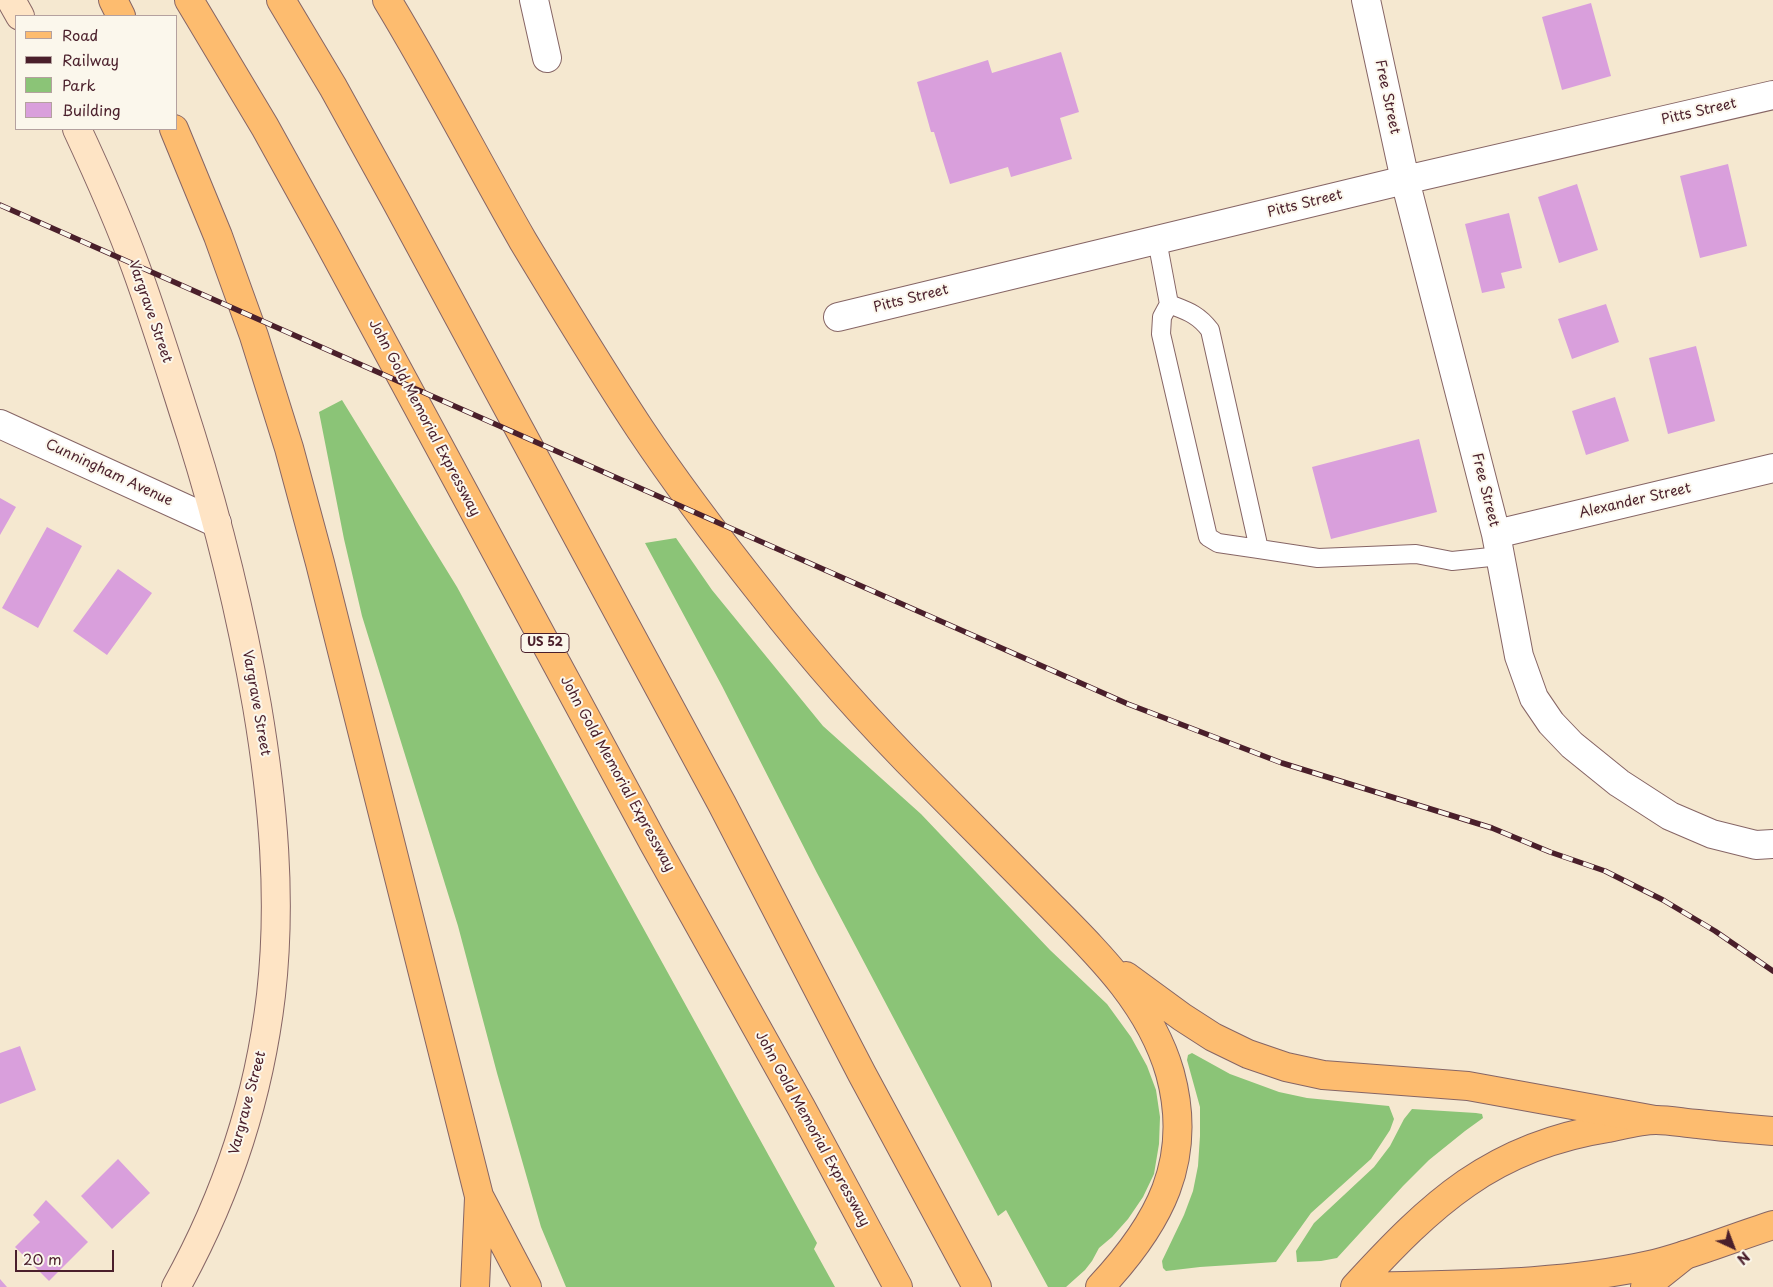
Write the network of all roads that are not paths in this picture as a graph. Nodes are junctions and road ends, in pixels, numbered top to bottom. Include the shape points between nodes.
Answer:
1 (11, 0) edge
2 (113, 0) edge
3 (189, 0) edge
4 (281, 0) edge
5 (387, 0) edge
6 (534, 0) edge
7 (1366, 0) edge
8 (19, 15) edge
9 (120, 15) edge
10 (547, 58) dead end
11 (1773, 95) edge
12 (77, 130) edge
13 (174, 130) edge
14 (1406, 180) junction
15 (1157, 240) junction
16 (1169, 304) junction
17 (838, 317) dead end
18 (0, 424) edge
19 (1773, 468) edge
20 (217, 523) junction
21 (1498, 545) junction
22 (1259, 549) junction
23 (1773, 844) edge
24 (1106, 962) junction
25 (1655, 1120) junction
26 (1773, 1131) edge
27 (479, 1196) junction
28 (1773, 1225) edge
29 (1685, 1255) junction
30 (176, 1287) edge
31 (475, 1287) edge
32 (527, 1287) edge
33 (898, 1287) edge
34 (977, 1287) edge
35 (1100, 1287) edge
36 (1355, 1287) edge
37 (1362, 1287) edge
38 (1645, 1287) edge

1 - 8 street
2 - 9 main road
3 - 33 main road, John Gold Memorial Expressway / US 52 via 318,222
4 - 34 main road via 415,236 722,804
5 - 24 main road via 521,238 584,342 700,514 826,673 894,748
6 - 10 street
7 - 14 street, Free Street
11 - 14 street, Pitts Street
12 - 20 street, Vargrave Street via 135,266
13 - 27 main road via 248,318 289,448
14 - 15 street, Pitts Street
14 - 21 street, Free Street
15 - 16 lane
15 - 17 street, Pitts Street
16 - 22 lane via 1193,313 1210,330
16 - 22 lane via 1162,316 1161,334 1208,537 1218,543
18 - 20 street, Cunningham Avenue
19 - 21 street, Alexander Street
20 - 30 street, Vargrave Street via 237,605 264,750 274,830 275,943 270,1004 250,1104 215,1207
21 - 22 lane via 1452,561 1416,554 1318,558
21 - 23 street, Free Street via 1519,656 1534,698 1551,724 1619,783 1670,816 1712,834 1756,845
24 - 25 main road via 1214,1036 1248,1054 1286,1067 1332,1076 1468,1086
24 - 35 main road via 1139,1007 1157,1040 1170,1073 1177,1140 1172,1175 1161,1205 1124,1261
25 - 26 main road
25 - 36 main road via 1559,1138 1494,1165 1465,1182 1441,1202
27 - 31 main road
27 - 32 main road
28 - 29 main road
29 - 37 main road via 1577,1276
29 - 38 main road

